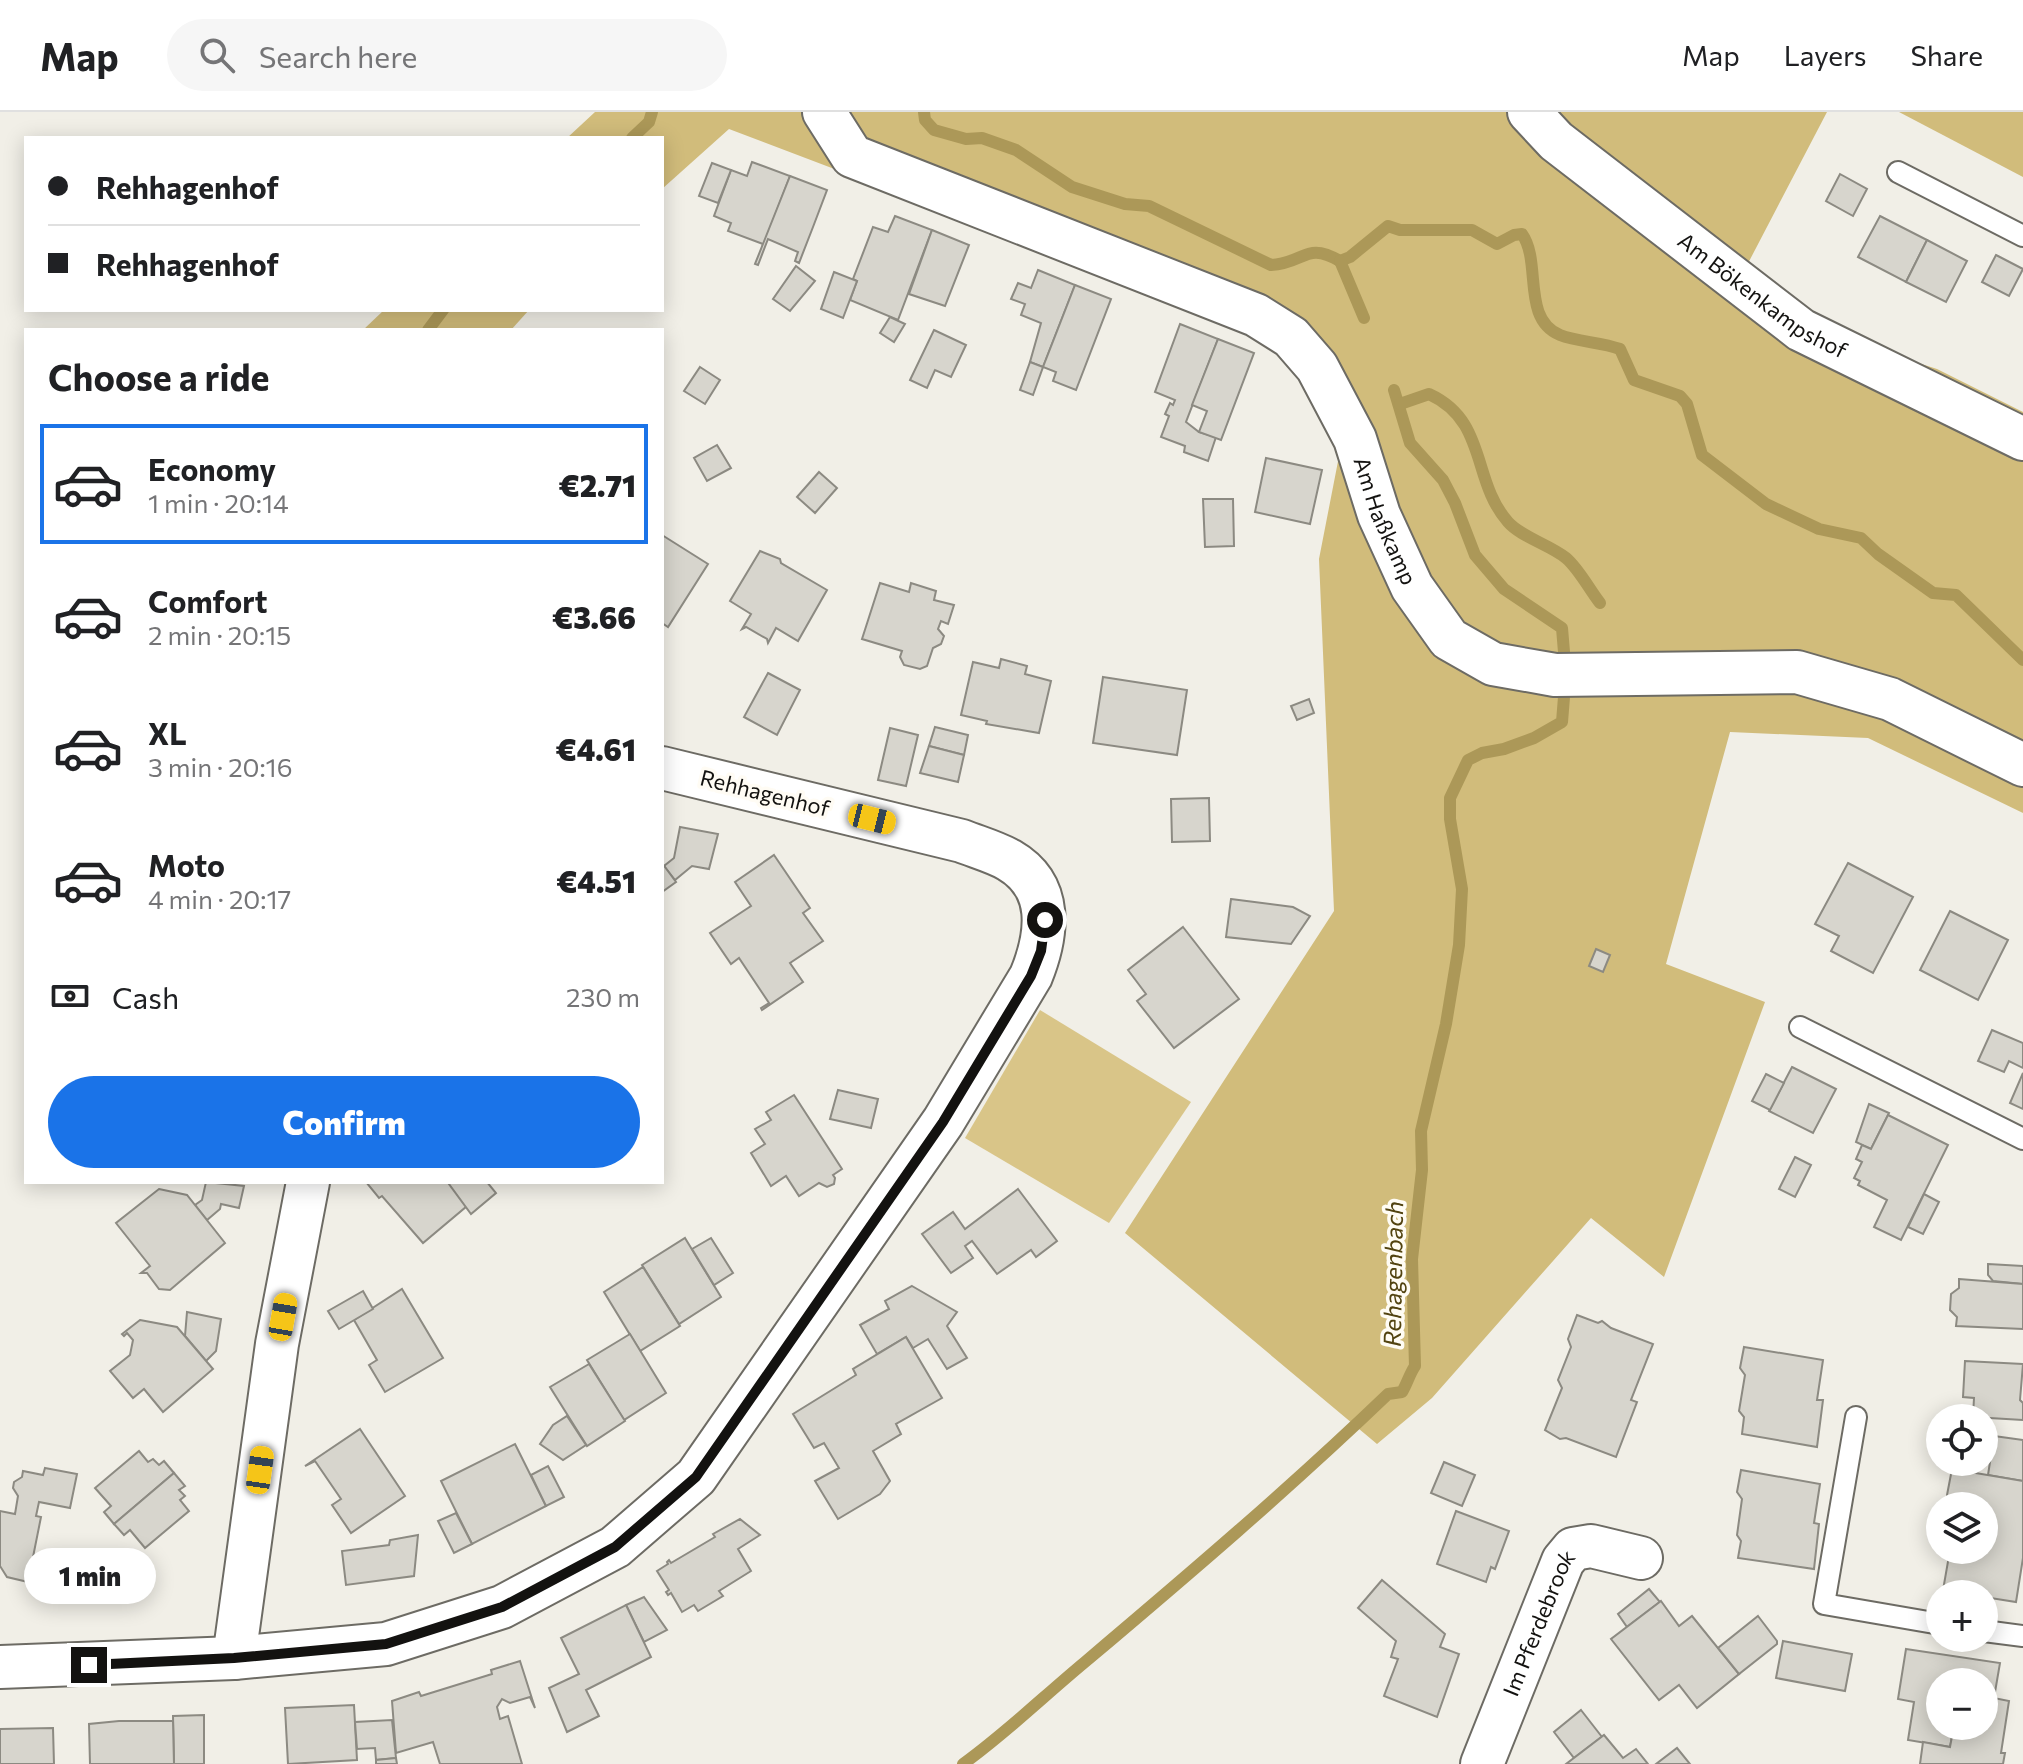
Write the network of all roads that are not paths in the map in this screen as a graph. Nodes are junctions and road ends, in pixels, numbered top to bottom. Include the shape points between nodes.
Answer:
1 (824, 112) edge
2 (1529, 112) edge
3 (1898, 172) dead end
4 (2023, 236) edge
5 (2023, 439) edge
6 (2023, 765) edge
7 (664, 768) edge
8 (1800, 1027) dead end
9 (2023, 1139) edge
10 (308, 1184) edge
11 (1856, 1417) dead end
12 (1641, 1558) dead end
13 (1926, 1622) edge
14 (1998, 1633) edge
15 (2023, 1636) edge
16 (234, 1658) junction
17 (0, 1667) edge
18 (1482, 1764) edge

1 - 6 street, Am Haßkamp via 852,156 1256,315 1291,337 1317,367 1355,439 1379,515 1412,587 1449,639 1493,664 1555,675 1797,672 1890,699
2 - 5 street, Am Bökenkampshof via 1556,141 1801,330
3 - 4 lane
7 - 16 street, Rehhagenhof via 962,841 1009,860 1036,883 1045,920 1031,976 943,1122 696,1477 615,1547 502,1607 386,1644
8 - 9 lane
10 - 16 street via 277,1344
11 - 13 lane via 1824,1604
12 - 18 street, Im Pferdebrook via 1591,1546 1573,1549 1563,1561
14 - 15 lane
16 - 17 street, Rehhagenhof

